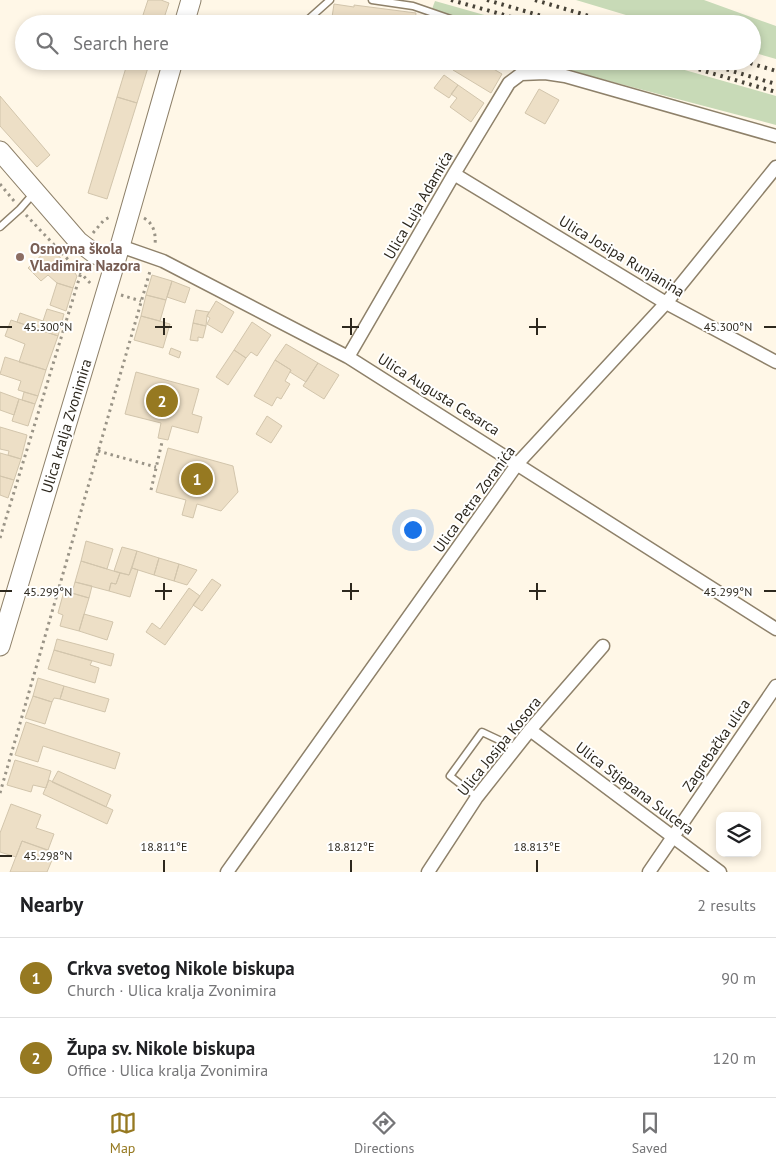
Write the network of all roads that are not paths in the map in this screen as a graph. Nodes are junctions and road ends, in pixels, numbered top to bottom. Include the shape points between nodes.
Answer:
1 (191, 0) edge
2 (330, 0) edge
3 (372, 0) edge
4 (187, 15) edge
5 (313, 15) edge
6 (440, 15) edge
7 (170, 70) edge
8 (519, 70) edge
9 (531, 70) edge
10 (776, 136) edge
11 (0, 150) edge
12 (776, 167) edge
13 (454, 174) junction
14 (35, 192) junction
15 (0, 227) edge
16 (117, 254) junction
17 (666, 302) junction
18 (348, 357) junction
19 (776, 362) edge
20 (518, 463) junction
21 (776, 629) edge
22 (0, 646) edge
23 (603, 646) dead end
24 (776, 686) edge
25 (530, 730) junction
26 (516, 748) junction
27 (477, 797) junction
28 (674, 836) junction
29 (227, 872) edge
30 (428, 872) edge
31 (649, 872) edge
32 (720, 872) edge

1 - 4 main road
2 - 5 lane
3 - 6 lane via 414,6
7 - 16 main road, Ulica kralja Zvonimira
8 - 13 street, Ulica Luja Adamića
9 - 10 street via 565,76
11 - 14 main road
12 - 17 street, Ulica Petra Zoranića
13 - 17 street, Ulica Josipa Runjanina
13 - 18 street, Ulica Luja Adamića
14 - 15 lane
14 - 16 main road via 88,249 95,254
16 - 18 street, Ulica Augusta Cesarca via 154,258
16 - 22 main road, Ulica kralja Zvonimira
17 - 19 street, Ulica Josipa Runjanina
17 - 20 street, Ulica Petra Zoranića
18 - 20 street, Ulica Augusta Cesarca
20 - 21 street, Ulica Augusta Cesarca
20 - 29 street, Ulica Petra Zoranića
23 - 25 street, Ulica Josipa Kosora
24 - 28 street, Zagrebačka ulica
25 - 26 street, Ulica Josipa Kosora
25 - 28 street, Ulica Stjepana Sulcera
26 - 27 street, Ulica Josipa Kosora
26 - 27 lane via 482,732 450,776
27 - 30 street, Ulica Josipa Kosora
28 - 31 street, Zagrebačka ulica
28 - 32 street, Ulica Stjepana Sulcera

